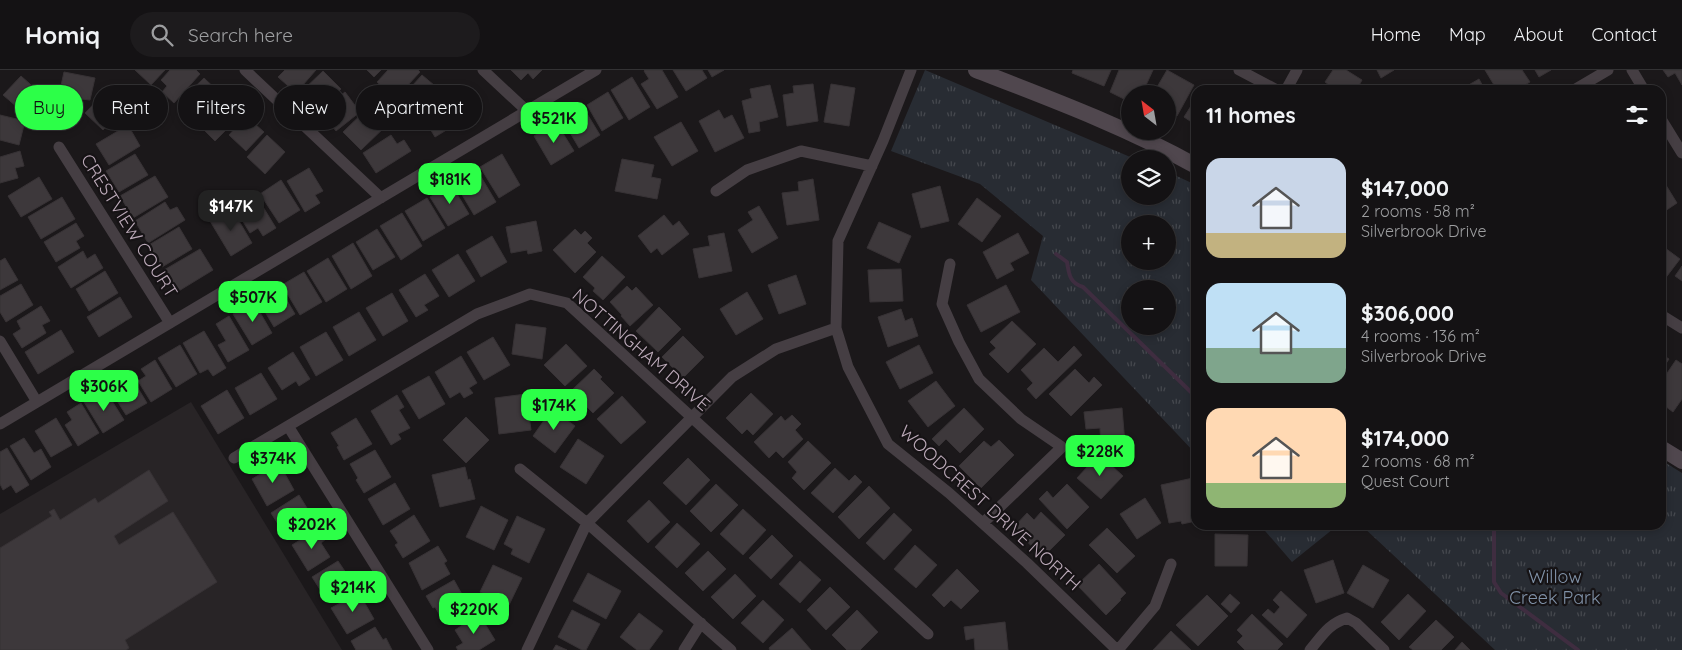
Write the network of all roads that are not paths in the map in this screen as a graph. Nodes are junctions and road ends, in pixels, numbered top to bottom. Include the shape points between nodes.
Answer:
1 (245, 70) edge
2 (483, 70) edge
3 (596, 70) edge
4 (911, 70) edge
5 (976, 70) edge
6 (1239, 70) edge
7 (1297, 70) edge
8 (1608, 70) edge
9 (1632, 70) edge
10 (1268, 85) edge
11 (1289, 85) edge
12 (1582, 85) edge
13 (1641, 85) edge
14 (527, 111) junction
15 (1666, 127) edge
16 (59, 147) dead end
17 (1682, 153) edge
18 (1191, 163) edge
19 (872, 166) junction
20 (716, 191) dead end
21 (380, 198) junction
22 (950, 264) dead end
23 (1666, 318) edge
24 (170, 323) junction
25 (836, 328) junction
26 (1682, 328) edge
27 (0, 341) edge
28 (37, 402) junction
29 (691, 417) junction
30 (0, 424) edge
31 (288, 426) junction
32 (1666, 451) edge
33 (234, 458) dead end
34 (1682, 460) edge
35 (520, 469) dead end
36 (587, 523) junction
37 (983, 523) junction
38 (1171, 564) dead end
39 (701, 623) junction
40 (928, 634) dead end
41 (428, 650) edge
42 (527, 650) edge
43 (684, 650) edge
44 (731, 650) edge
45 (1117, 650) edge
46 (1310, 650) edge
47 (1384, 650) edge

1 - 21 street
2 - 14 street
3 - 14 street
4 - 19 street, WOODCREST DRIVE NORTH
5 - 18 street via 1114,125
6 - 10 street
7 - 11 street
8 - 12 street
9 - 13 street
14 - 21 street
15 - 17 street
16 - 24 street, CRESTVIEW COURT
19 - 20 street via 801,151 747,170
19 - 25 street, WOODCREST DRIVE NORTH via 838,242
21 - 24 street
22 - 37 street via 942,304 979,379 1021,419 1062,447
23 - 26 street
24 - 28 street
25 - 29 street via 776,349 732,377
25 - 37 street, WOODCREST DRIVE NORTH via 848,367 888,444
27 - 28 street
28 - 30 street
29 - 31 street, NOTTINGHAM DRIVE via 567,303 530,294 477,314
29 - 36 street
29 - 40 street, NOTTINGHAM DRIVE
31 - 33 street, NOTTINGHAM DRIVE
31 - 41 street
32 - 34 street
35 - 36 street
36 - 39 street
36 - 42 street
37 - 45 street, WOODCREST DRIVE NORTH
38 - 45 street via 1155,606
39 - 43 street
39 - 44 street
46 - 47 street via 1332,625 1347,618

